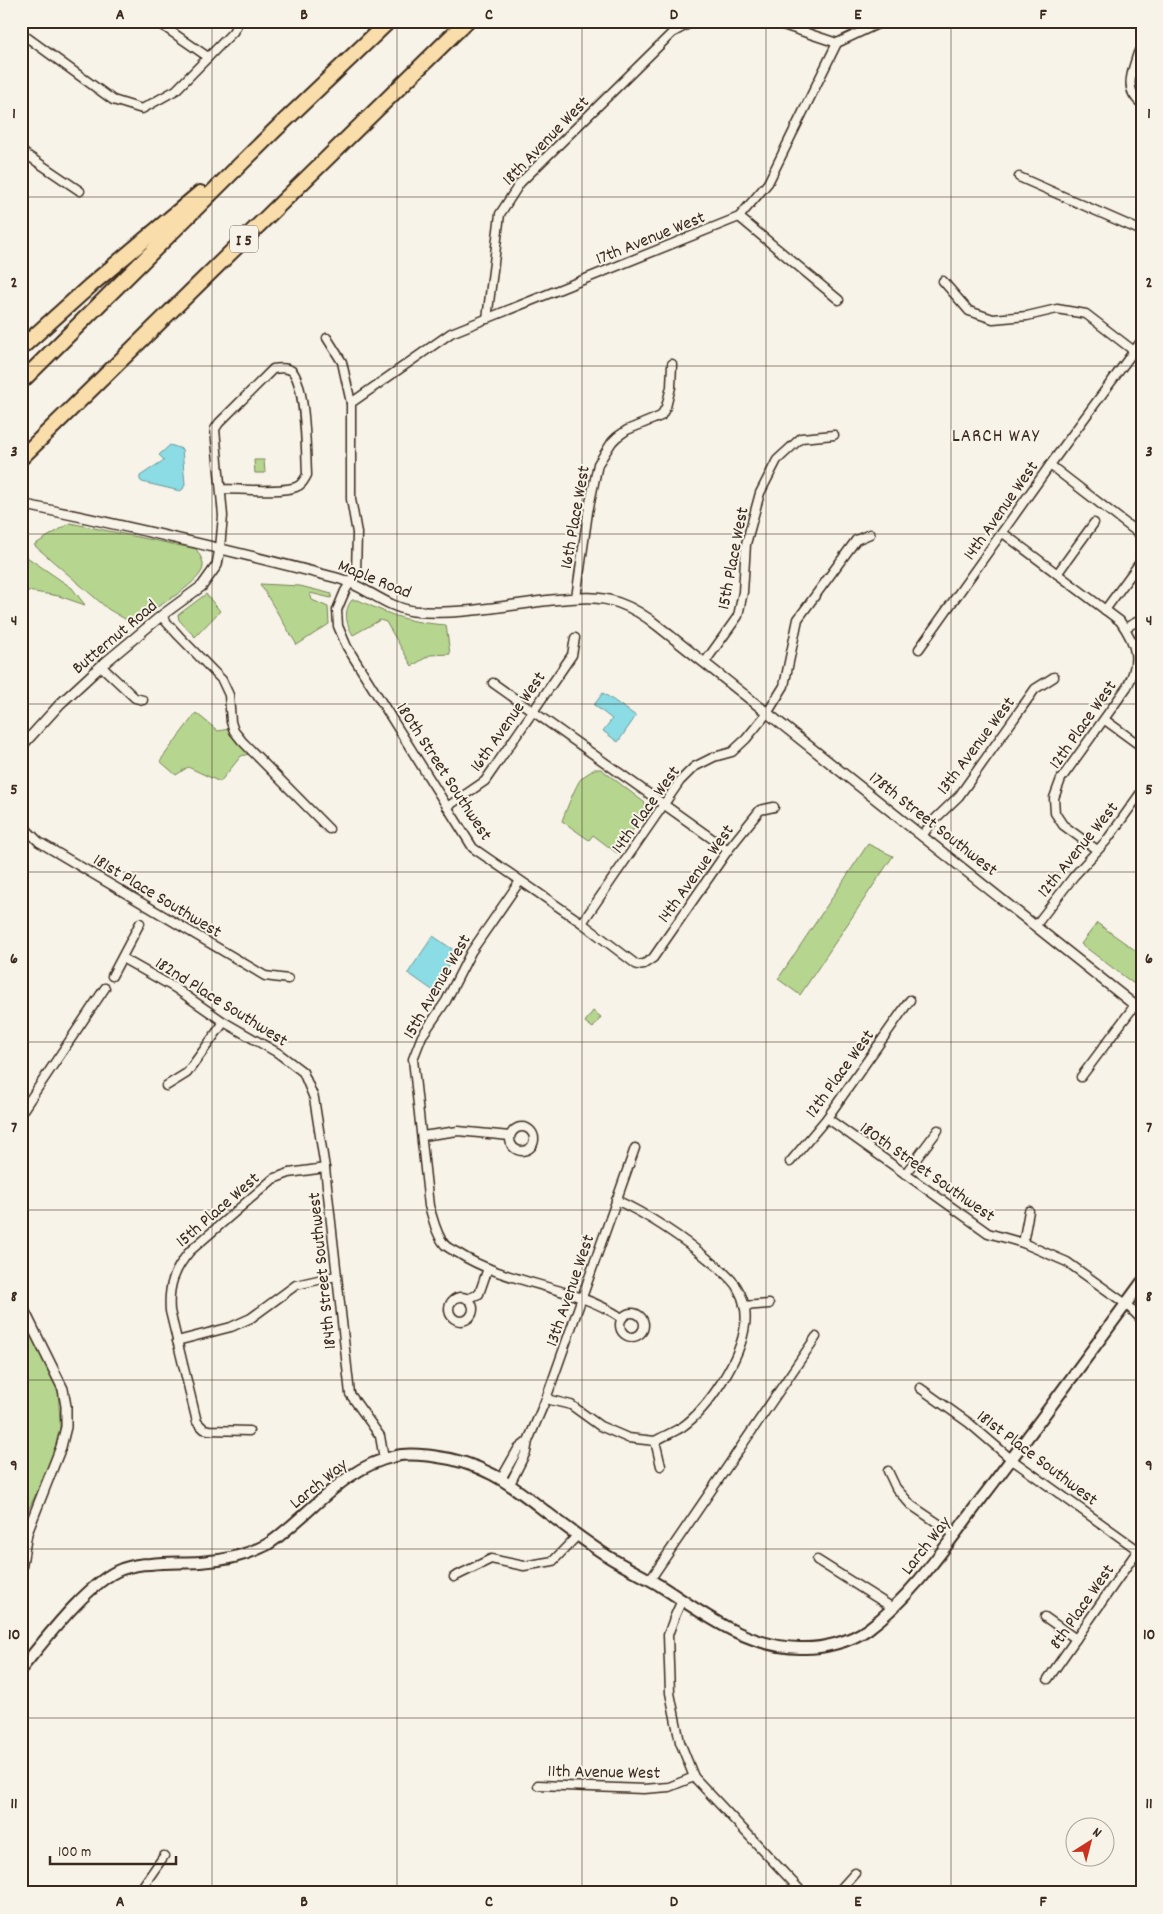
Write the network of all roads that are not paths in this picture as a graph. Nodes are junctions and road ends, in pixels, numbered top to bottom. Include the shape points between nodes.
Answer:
1 (156, 21) edge
2 (239, 21) edge
3 (389, 21) edge
4 (468, 21) edge
5 (694, 21) edge
6 (771, 21) edge
7 (884, 21) edge
8 (21, 33) edge
9 (837, 42) junction
10 (1138, 53) dead end
11 (208, 58) junction
12 (1142, 104) edge
13 (275, 130) junction
14 (21, 151) edge
15 (1019, 177) dead end
16 (80, 191) dead end
17 (739, 217) junction
18 (1142, 231) edge
19 (943, 281) dead end
20 (839, 300) dead end
21 (487, 319) junction
22 (327, 338) dead end
23 (1142, 340) edge
24 (21, 348) edge
25 (1134, 351) junction
26 (672, 364) dead end
27 (21, 382) edge
28 (351, 403) junction
29 (834, 435) dead end
30 (21, 458) edge
31 (1050, 465) junction
32 (222, 489) junction
33 (24, 504) edge
34 (1094, 523) dead end
35 (1003, 533) junction
36 (870, 534) dead end
37 (1142, 536) edge
38 (220, 548) junction
39 (1141, 561) edge
40 (1057, 574) junction
41 (351, 582) junction
42 (576, 598) junction
43 (1105, 610) junction
44 (161, 616) junction
45 (1142, 619) edge
46 (1125, 628) junction
47 (575, 638) dead end
48 (920, 649) dead end
49 (705, 662) junction
50 (101, 666) junction
51 (1138, 666) edge
52 (1054, 676) dead end
53 (493, 683) dead end
54 (143, 700) dead end
55 (533, 712) junction
56 (768, 712) junction
57 (1105, 720) junction
58 (21, 747) edge
59 (1142, 747) edge
60 (1142, 791) edge
61 (664, 805) junction
62 (447, 807) junction
63 (774, 807) dead end
64 (21, 824) edge
65 (329, 829) dead end
66 (922, 836) junction
67 (728, 850) junction
68 (1097, 850) junction
69 (520, 881) junction
70 (582, 923) junction
71 (140, 924) dead end
72 (1036, 925) junction
73 (122, 958) junction
74 (644, 964) joint
75 (112, 976) dead end
76 (288, 979) dead end
77 (105, 988) dead end
78 (910, 1000) dead end
79 (1138, 1008) edge
80 (224, 1022) junction
81 (303, 1072) joint
82 (1081, 1077) dead end
83 (166, 1086) dead end
84 (21, 1113) edge
85 (827, 1118) junction
86 (938, 1130) dead end
87 (422, 1136) junction
88 (510, 1136) dead end
89 (635, 1148) dead end
90 (790, 1162) dead end
91 (325, 1168) junction
92 (905, 1174) junction
93 (616, 1200) junction
94 (1029, 1211) dead end
95 (1023, 1243) junction
96 (488, 1268) junction
97 (336, 1276) junction
98 (1142, 1282) edge
99 (467, 1299) dead end
100 (582, 1299) junction
101 (21, 1304) edge
102 (769, 1304) dead end
103 (1126, 1304) junction
104 (744, 1306) junction
105 (622, 1318) dead end
106 (1142, 1320) edge
107 (816, 1337) dead end
108 (177, 1341) junction
109 (920, 1388) dead end
110 (546, 1399) junction
111 (249, 1430) dead end
112 (655, 1441) junction
113 (384, 1459) junction
114 (1011, 1459) junction
115 (661, 1466) dead end
116 (888, 1470) dead end
117 (505, 1481) junction
118 (954, 1534) junction
119 (577, 1536) junction
120 (1138, 1550) joint
121 (817, 1560) dead end
122 (21, 1570) edge
123 (454, 1577) dead end
124 (650, 1580) junction
125 (682, 1600) junction
126 (893, 1608) junction
127 (1045, 1617) dead end
128 (1076, 1639) junction
129 (21, 1669) edge
130 (1048, 1679) dead end
131 (694, 1777) junction
132 (538, 1785) dead end
133 (164, 1856) dead end
134 (855, 1873) dead end
135 (138, 1893) edge
136 (803, 1893) edge
137 (837, 1893) edge

1 - 11 street
2 - 11 street
3 - 13 highway
4 - 30 highway, I 5
5 - 21 street, 18th Avenue West via 672,33 520,183 500,214
6 - 9 street
7 - 9 street
8 - 11 street via 113,100 142,109 176,90
9 - 17 street, 17th Avenue West via 768,183
10 - 12 street via 1129,80 1134,98
13 - 24 highway
13 - 27 highway
14 - 16 street
15 - 18 street
17 - 20 street
17 - 21 street, 17th Avenue West
19 - 25 street via 969,311 993,319 1057,309 1086,314
21 - 28 street, 17th Avenue West via 451,333
22 - 28 street via 342,362
23 - 25 street, 14th Avenue West
25 - 31 street, 14th Avenue West
26 - 42 street, 16th Place West via 666,407 661,416 622,434 612,442 598,464
28 - 41 street via 351,499 357,533 356,573
29 - 49 street, 15th Place West via 801,438 777,460 760,493 746,544 744,592 738,616
31 - 35 street, 14th Avenue West
31 - 37 street
32 - 32 street via 215,429 273,369 291,370 298,380 303,405 307,475 301,484 285,489
32 - 38 street via 224,516
33 - 38 street, Maple Road
34 - 40 street
35 - 40 street
35 - 48 street, 14th Avenue West
36 - 56 street, 14th Place West via 856,540 798,619 784,686
38 - 41 street, Maple Road
38 - 44 street, Butternut Road via 217,565 202,586
39 - 43 street
40 - 43 street
41 - 42 street, Maple Road via 394,606 411,610 458,610
41 - 62 street, 180th Street Southwest via 338,610 338,626
42 - 49 street, Maple Road via 601,598 624,605 651,620
43 - 46 street
44 - 50 street, Butternut Road
44 - 65 street via 222,680 229,695 231,722 242,741
45 - 46 street
46 - 51 street, 12th Place West
47 - 55 street, 16th Avenue West via 572,655
49 - 56 street, 178th Street Southwest
50 - 54 street via 135,698
50 - 58 street, Butternut Road
51 - 57 street, 12th Place West
52 - 66 street, 13th Avenue West via 1034,689 959,796
53 - 55 street
55 - 61 street
55 - 62 street, 16th Avenue West via 485,780
56 - 61 street, 14th Place West via 732,752 694,768 680,781
56 - 66 street, 178th Street Southwest
57 - 59 street
57 - 68 street, 12th Place West via 1061,779 1054,798 1055,813 1063,825
60 - 68 street, 12th Avenue West via 1108,840
61 - 67 street
61 - 70 street, 14th Place West
62 - 69 street, 180th Street Southwest via 472,848
63 - 67 street, 14th Avenue West via 760,810
64 - 76 street, 181st Place Southwest via 38,842 265,976
66 - 72 street, 178th Street Southwest
67 - 74 street, 14th Avenue West via 653,958
68 - 72 street, 12th Avenue West
69 - 70 street, 180th Street Southwest
69 - 87 street, 15th Avenue West via 470,952 446,1001 422,1036 413,1059
70 - 74 street, 180th Street Southwest via 637,965
71 - 73 street
72 - 79 street, 178th Street Southwest
73 - 75 street
73 - 80 street, 182nd Place Southwest via 175,988
77 - 84 street
78 - 85 street, 12th Place West
79 - 82 street
80 - 81 street, 182nd Place Southwest
80 - 83 street via 187,1073
81 - 91 street, 184th Street Southwest via 314,1098
85 - 90 street, 12th Place West
85 - 92 street, 180th Street Southwest
86 - 92 street
87 - 88 street via 458,1130
87 - 96 street, 15th Avenue West via 429,1206 445,1246
89 - 93 street, 13th Avenue West
91 - 97 street, 184th Street Southwest
91 - 108 street, 15th Place West via 289,1173 273,1179 179,1263 169,1293
92 - 95 street, 180th Street Southwest via 988,1233
93 - 100 street, 13th Avenue West
93 - 104 street via 640,1211 699,1252 738,1288
94 - 95 street
95 - 103 street, 180th Street Southwest via 1068,1262
96 - 99 street via 480,1294
96 - 100 street, 15th Avenue West
97 - 108 street via 296,1285 251,1318 231,1327
97 - 113 street, 184th Street Southwest via 350,1394 380,1436
98 - 103 main road, Larch Way
100 - 105 street, 15th Avenue West
100 - 110 street, 13th Avenue West
101 - 122 street via 63,1389 66,1406 66,1427 61,1447 27,1533
102 - 104 street
103 - 106 street, 180th Street Southwest
103 - 114 main road, Larch Way
104 - 112 street via 743,1334 726,1375 704,1406 682,1427
107 - 124 street
108 - 111 street, 15th Place West via 200,1426 208,1430
109 - 114 street, 181st Place Southwest via 969,1423
110 - 112 street via 571,1405 600,1426 628,1438
110 - 117 street, 13th Avenue West via 526,1452
112 - 115 street
113 - 117 main road, Larch Way via 399,1454 464,1461
113 - 129 main road, Larch Way via 332,1488 267,1546 205,1562 148,1564 120,1570 93,1588
114 - 118 main road, Larch Way
114 - 120 street, 181st Place Southwest
116 - 118 street via 896,1488 911,1504
117 - 119 main road, Larch Way
118 - 126 main road, Larch Way via 913,1588
119 - 123 street via 552,1561 524,1566 491,1559
119 - 124 main road, Larch Way
120 - 128 street, 8th Place West
121 - 126 street
124 - 125 main road, Larch Way
125 - 126 main road, Larch Way via 746,1637 800,1648 845,1640 865,1631
125 - 131 street, 11th Avenue West via 668,1634 670,1693 680,1742
127 - 128 street
128 - 130 street, 8th Place West
131 - 132 street, 11th Avenue West via 669,1787 644,1789
131 - 136 street
133 - 135 street
134 - 137 street

